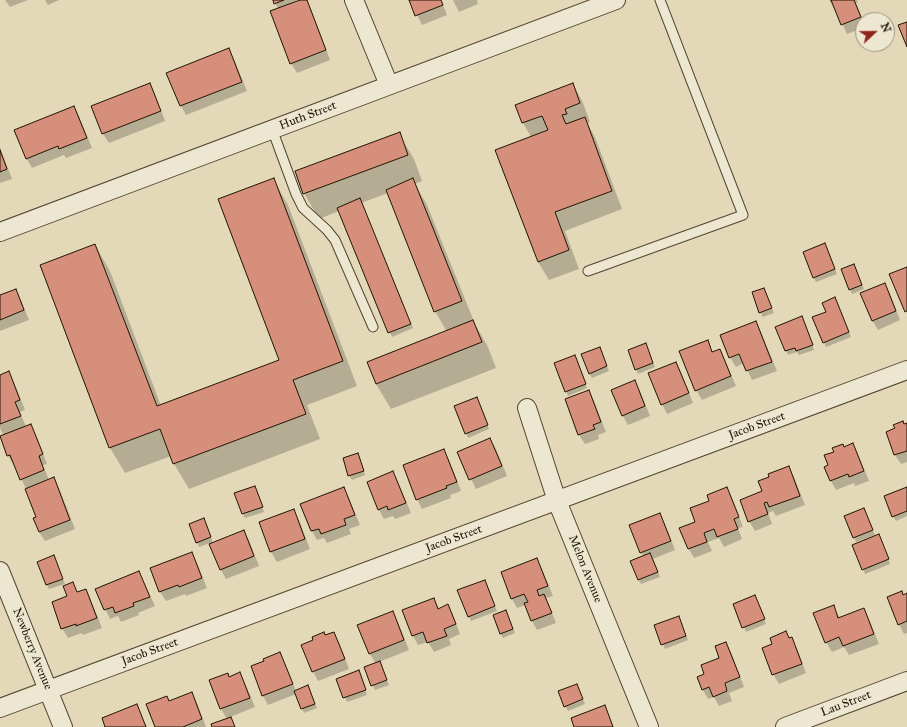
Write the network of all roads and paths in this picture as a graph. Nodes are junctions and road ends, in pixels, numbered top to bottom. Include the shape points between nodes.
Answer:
1 (354, 0) edge
2 (616, 0) edge
3 (660, 0) edge
4 (389, 85) junction
5 (272, 129) junction
6 (0, 232) edge
7 (588, 271) dead end
8 (373, 327) dead end
9 (907, 370) edge
10 (527, 408) dead end
11 (557, 501) junction
12 (0, 571) edge
13 (907, 681) edge
14 (48, 690) junction
15 (0, 708) edge
16 (63, 727) edge
17 (649, 727) edge
18 (785, 727) edge

1 - 4 street
2 - 4 street, Huth Street
3 - 7 lane via 743,215
4 - 5 street, Huth Street
5 - 6 street, Huth Street
5 - 8 lane via 303,208 335,240
9 - 11 street, Jacob Street
10 - 11 street, Melon Avenue
11 - 14 street, Jacob Street
11 - 17 street, Melon Avenue
12 - 14 street, Newberry Avenue
13 - 18 street, Lau Street
14 - 15 street, Jacob Street
14 - 16 street, Newberry Avenue

